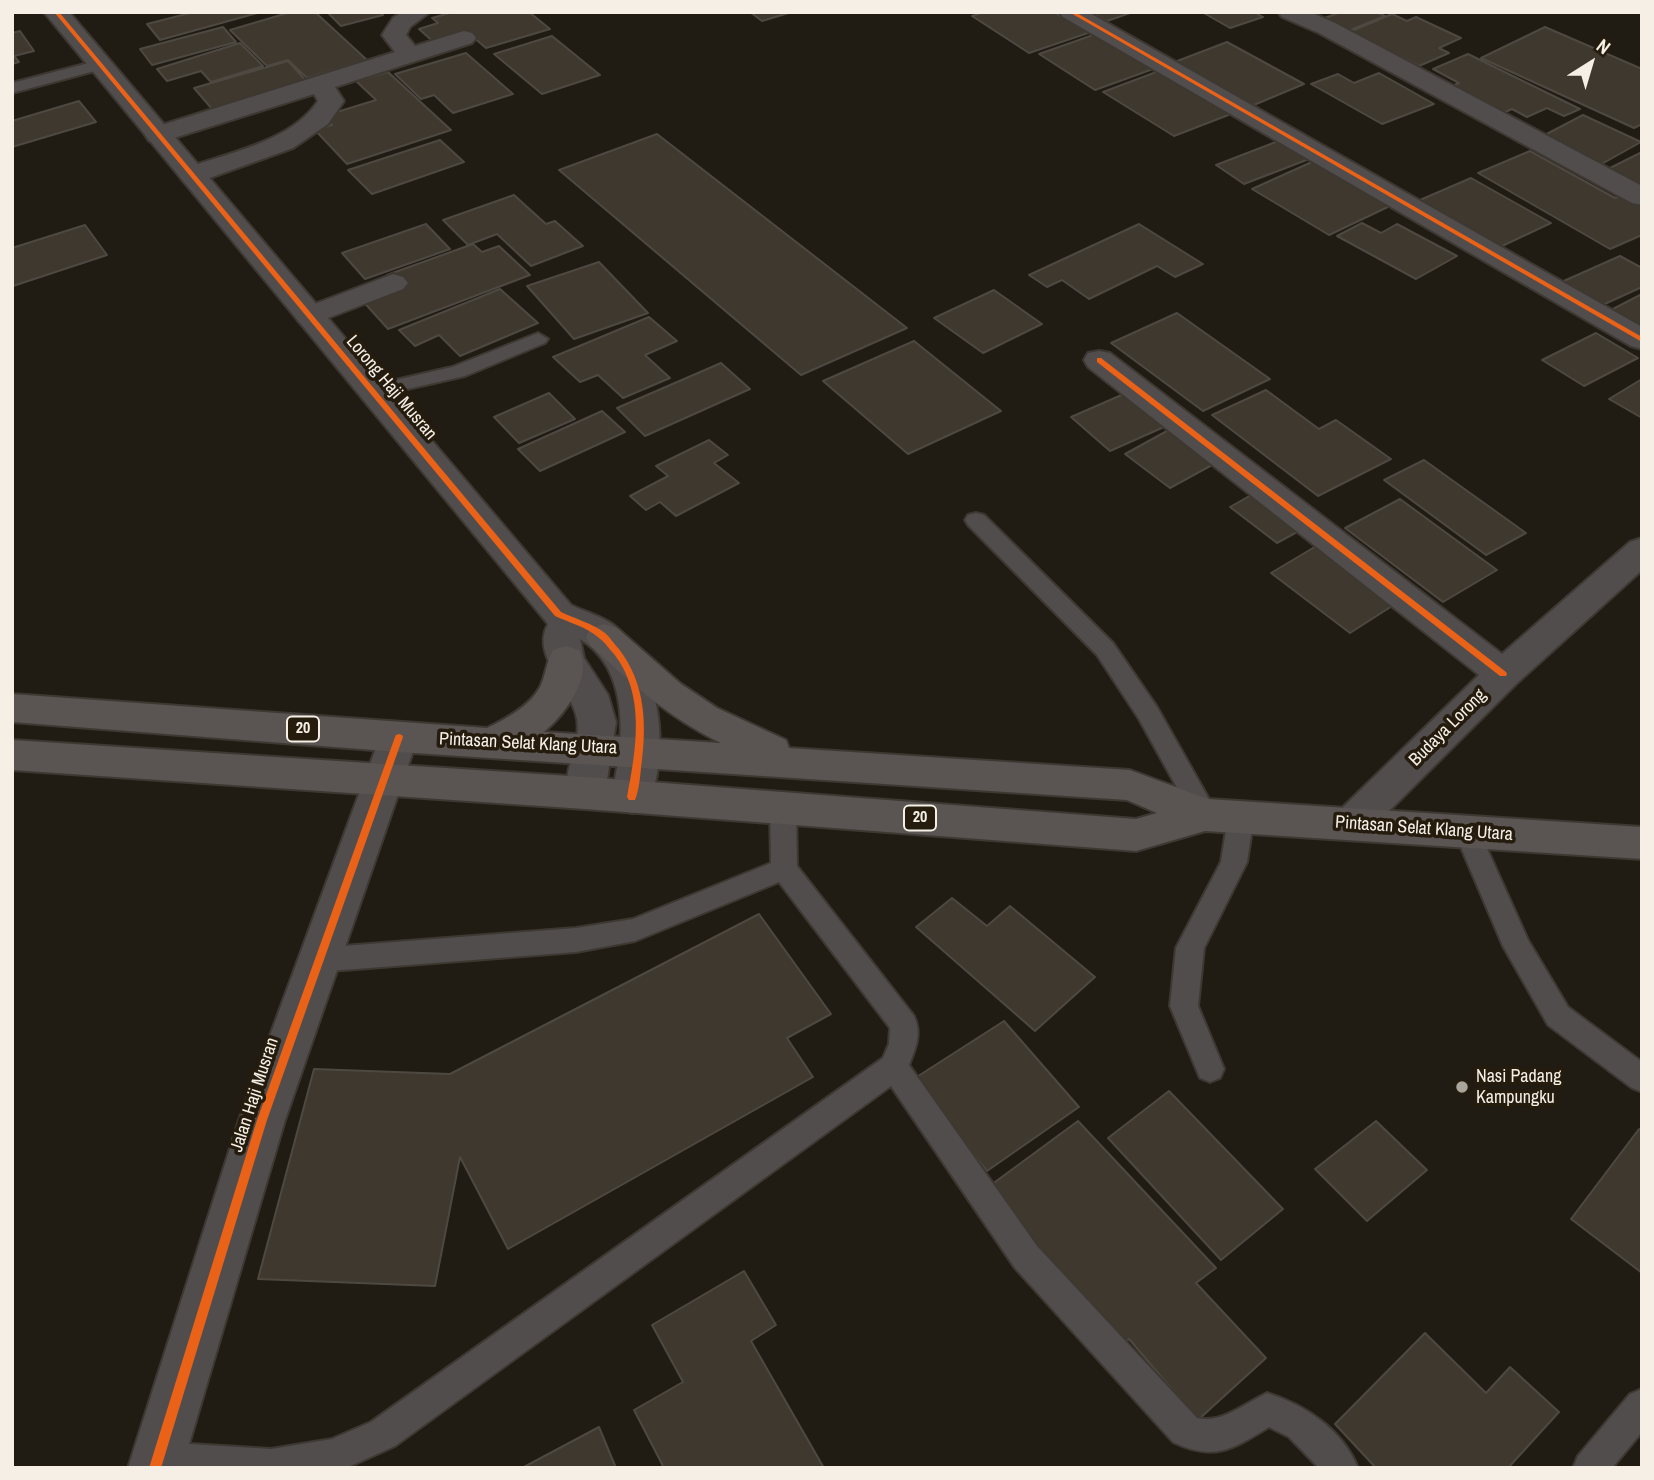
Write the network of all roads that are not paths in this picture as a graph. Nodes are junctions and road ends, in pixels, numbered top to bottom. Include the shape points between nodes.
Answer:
1 (56, 12) edge
2 (418, 12) edge
3 (1071, 12) edge
4 (1290, 12) edge
5 (464, 38) dead end
6 (410, 56) junction
7 (100, 65) junction
8 (320, 84) junction
9 (12, 88) edge
10 (158, 135) junction
11 (192, 175) junction
12 (1642, 197) edge
13 (393, 283) dead end
14 (310, 316) junction
15 (538, 339) dead end
16 (1642, 340) edge
17 (1099, 360) dead end
18 (372, 391) junction
19 (976, 520) dead end
20 (1642, 550) edge
21 (558, 614) junction
22 (604, 637) junction
23 (566, 660) junction
24 (1503, 674) junction
25 (12, 708) edge
26 (399, 737) junction
27 (492, 742) junction
28 (594, 748) junction
29 (640, 751) junction
30 (12, 755) edge
31 (792, 761) junction
32 (385, 780) junction
33 (585, 793) junction
34 (632, 797) junction
35 (783, 807) junction
36 (1223, 816) junction
37 (1351, 824) junction
38 (1467, 831) junction
39 (1642, 843) edge
40 (783, 869) junction
41 (317, 960) junction
42 (894, 1067) junction
43 (1210, 1069) dead end
44 (1642, 1079) edge
45 (1642, 1406) edge
46 (157, 1463) edge
47 (1341, 1468) edge
48 (1590, 1468) edge

1 - 7 street, Lorong Haji Musran
2 - 6 street via 401,23 394,35
3 - 16 street
4 - 12 street
5 - 6 street
6 - 8 street
7 - 9 lane
7 - 10 street, Lorong Haji Musran
8 - 10 street
8 - 11 street via 331,101 319,119 284,142
10 - 11 street, Lorong Haji Musran
11 - 14 street, Lorong Haji Musran
13 - 14 street
14 - 18 street, Lorong Haji Musran
15 - 18 lane via 458,372
17 - 24 street
18 - 21 street, Lorong Haji Musran
19 - 36 lane via 1105,649
20 - 24 street, Budaya Lorong
21 - 22 street, Lorong Haji Musran
21 - 23 street, Lorong Haji Musran
22 - 29 street, Lorong Haji Musran via 636,690 642,722
22 - 31 highway via 704,719
23 - 27 highway via 564,678 545,711 521,730
23 - 28 street, Lorong Haji Musran via 589,695 597,722
24 - 37 street, Budaya Lorong
25 - 26 highway, Pintasan Selat Klang Utara / 20
26 - 27 highway, Pintasan Selat Klang Utara / 20
26 - 32 street, Jalan Haji Musran
27 - 28 highway, Pintasan Selat Klang Utara / 20
28 - 29 highway, Pintasan Selat Klang Utara / 20
28 - 33 street, Lorong Haji Musran
29 - 31 highway, Pintasan Selat Klang Utara / 20
29 - 34 street, Lorong Haji Musran
30 - 32 highway, Pintasan Selat Klang Utara / 20
31 - 36 highway, Pintasan Selat Klang Utara / 20 via 1130,785
32 - 33 highway, Pintasan Selat Klang Utara / 20
32 - 41 street, Jalan Haji Musran
33 - 34 highway, Pintasan Selat Klang Utara / 20
34 - 35 highway, Pintasan Selat Klang Utara / 20
35 - 36 highway, Pintasan Selat Klang Utara / 20 via 1136,835
35 - 40 lane
36 - 37 highway, Pintasan Selat Klang Utara / 20
36 - 43 lane via 1234,862 1190,948 1184,1006
37 - 38 highway, Pintasan Selat Klang Utara / 20
38 - 39 highway, Pintasan Selat Klang Utara / 20
38 - 44 lane via 1517,946 1558,1016
40 - 41 lane via 635,930 576,940
40 - 42 lane via 904,1025
41 - 46 street, Jalan Haji Musran via 262,1120
42 - 46 lane via 383,1434 333,1456 271,1466
42 - 47 lane via 1026,1257 1185,1430 1197,1438 1212,1438 1267,1409 1290,1416
45 - 48 lane

